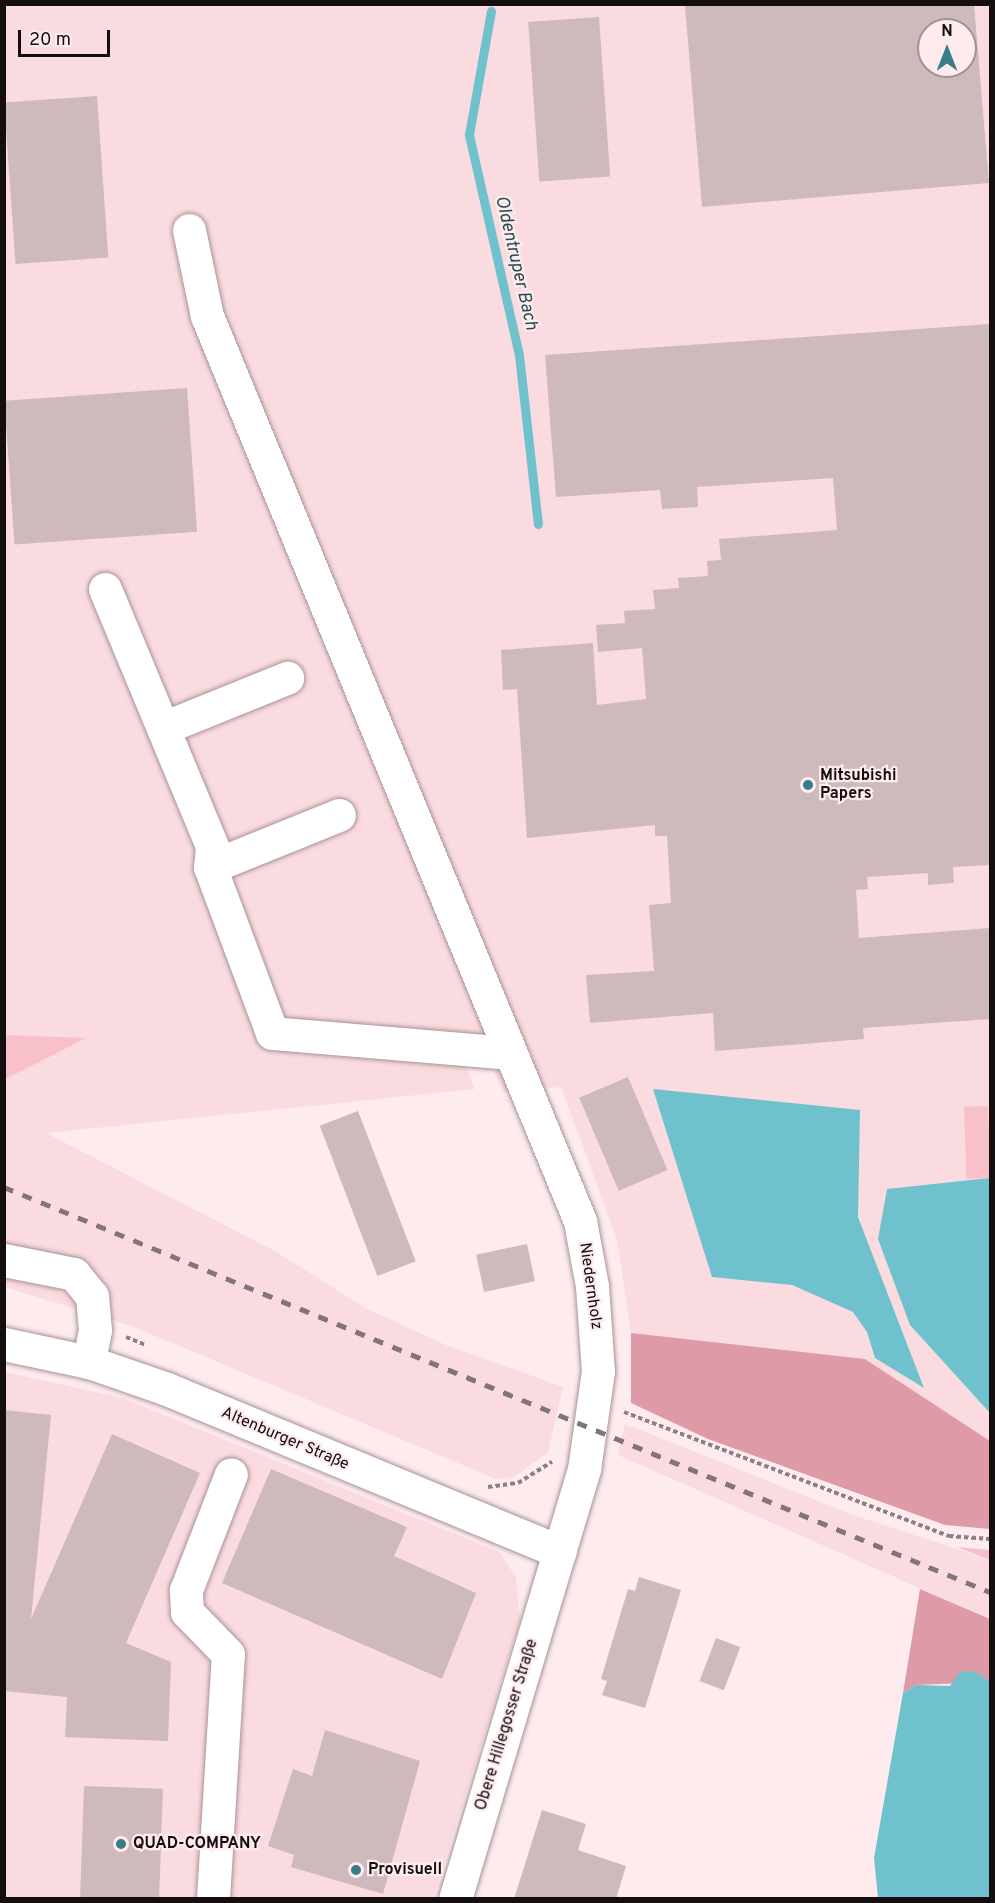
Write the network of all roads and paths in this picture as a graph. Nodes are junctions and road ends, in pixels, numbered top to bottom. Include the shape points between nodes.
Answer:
1 (189, 230) dead end
2 (105, 589) dead end
3 (287, 678) dead end
4 (163, 728) junction
5 (339, 815) dead end
6 (210, 867) junction
7 (506, 1042) junction
8 (4, 1260) edge
9 (4, 1344) edge
10 (89, 1362) junction
11 (596, 1400) junction
12 (231, 1474) dead end
13 (990, 1539) edge
14 (560, 1552) junction
15 (213, 1899) edge
16 (454, 1899) edge

1 - 7 street, Niedernholz via 207,316
2 - 4 street
3 - 4 street
4 - 6 street via 212,846
5 - 6 street
6 - 7 street via 272,1033
7 - 11 street, Niedernholz via 580,1221 597,1328
8 - 10 street via 74,1274 92,1296 95,1330
9 - 10 street, Altenburger Straße
10 - 14 street, Altenburger Straße
11 - 13 path via 851,1502 949,1536
11 - 14 street, Niedernholz via 584,1469
12 - 15 street via 186,1590 187,1612 228,1654
14 - 16 street, Obere Hillegosser Straße

